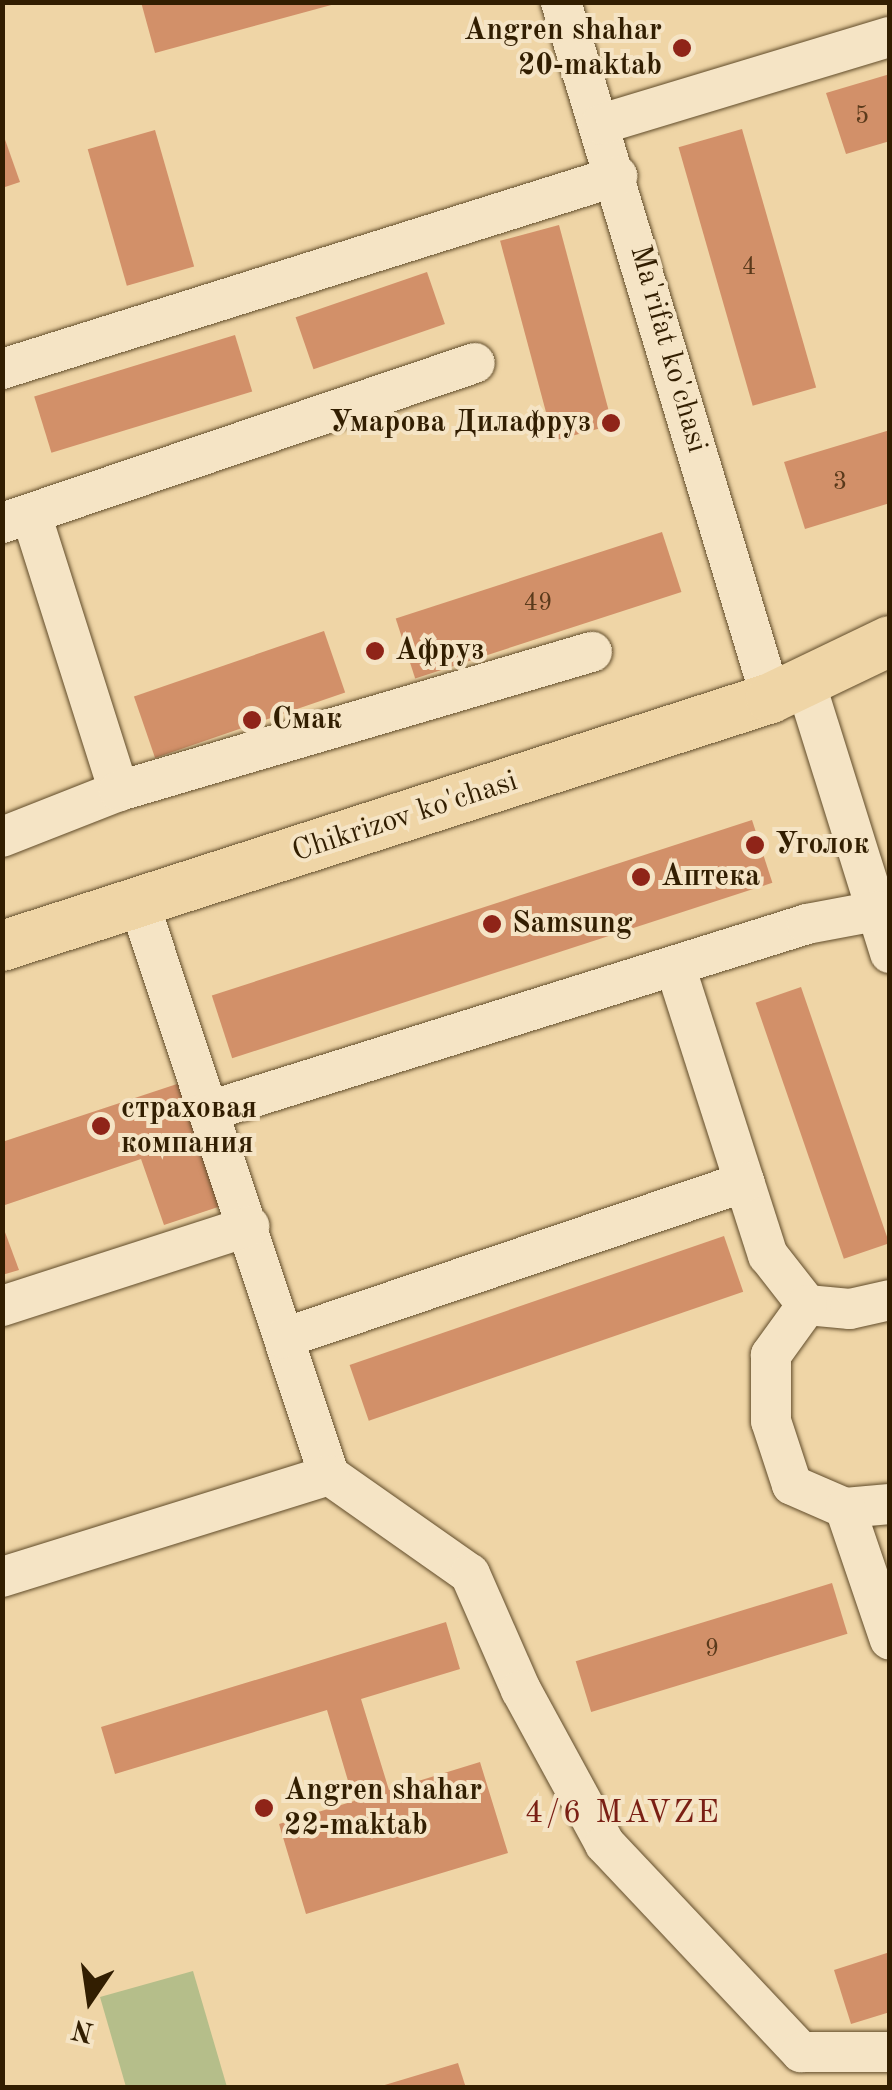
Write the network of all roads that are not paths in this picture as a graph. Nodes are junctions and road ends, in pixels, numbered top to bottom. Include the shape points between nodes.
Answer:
1 (561, 2) edge
2 (890, 37) edge
3 (601, 124) junction
4 (617, 176) junction
5 (475, 363) dead end
6 (2, 368) edge
7 (17, 518) edge
8 (890, 641) edge
9 (592, 652) dead end
10 (890, 671) edge
11 (788, 691) junction
12 (119, 790) junction
13 (2, 837) edge
14 (140, 903) junction
15 (876, 911) junction
16 (2, 946) edge
17 (890, 953) edge
18 (675, 966) junction
19 (209, 1111) junction
20 (744, 1182) junction
21 (249, 1226) junction
22 (890, 1300) edge
23 (806, 1305) junction
24 (2, 1306) edge
25 (284, 1338) junction
26 (329, 1474) junction
27 (890, 1504) edge
28 (845, 1508) junction
29 (2, 1576) edge
30 (890, 1640) edge
31 (890, 2052) edge

1 - 3 street, Ma'rifat ko'chasi
2 - 3 street
3 - 4 street, Ma'rifat ko'chasi
4 - 6 street
4 - 11 street, Ma'rifat ko'chasi
5 - 7 street
7 - 12 street
8 - 11 main road, Chikrizov ko'chasi
9 - 12 street
10 - 11 main road, Chikrizov ko'chasi
11 - 14 main road, Chikrizov ko'chasi
11 - 15 street, Ma'rifat ko'chasi
12 - 13 street
14 - 16 main road, Chikrizov ko'chasi
14 - 19 street
15 - 17 street, Ma'rifat ko'chasi
15 - 18 street via 807,924
18 - 19 street
18 - 20 street
19 - 21 street
20 - 23 street via 768,1255
20 - 25 street
21 - 24 street
21 - 25 street
22 - 23 street via 850,1310
23 - 28 street via 770,1355 771,1421 792,1484
25 - 26 street
26 - 29 street
26 - 31 street via 470,1574 521,1690 605,1844 801,2052
27 - 28 street
28 - 30 street

